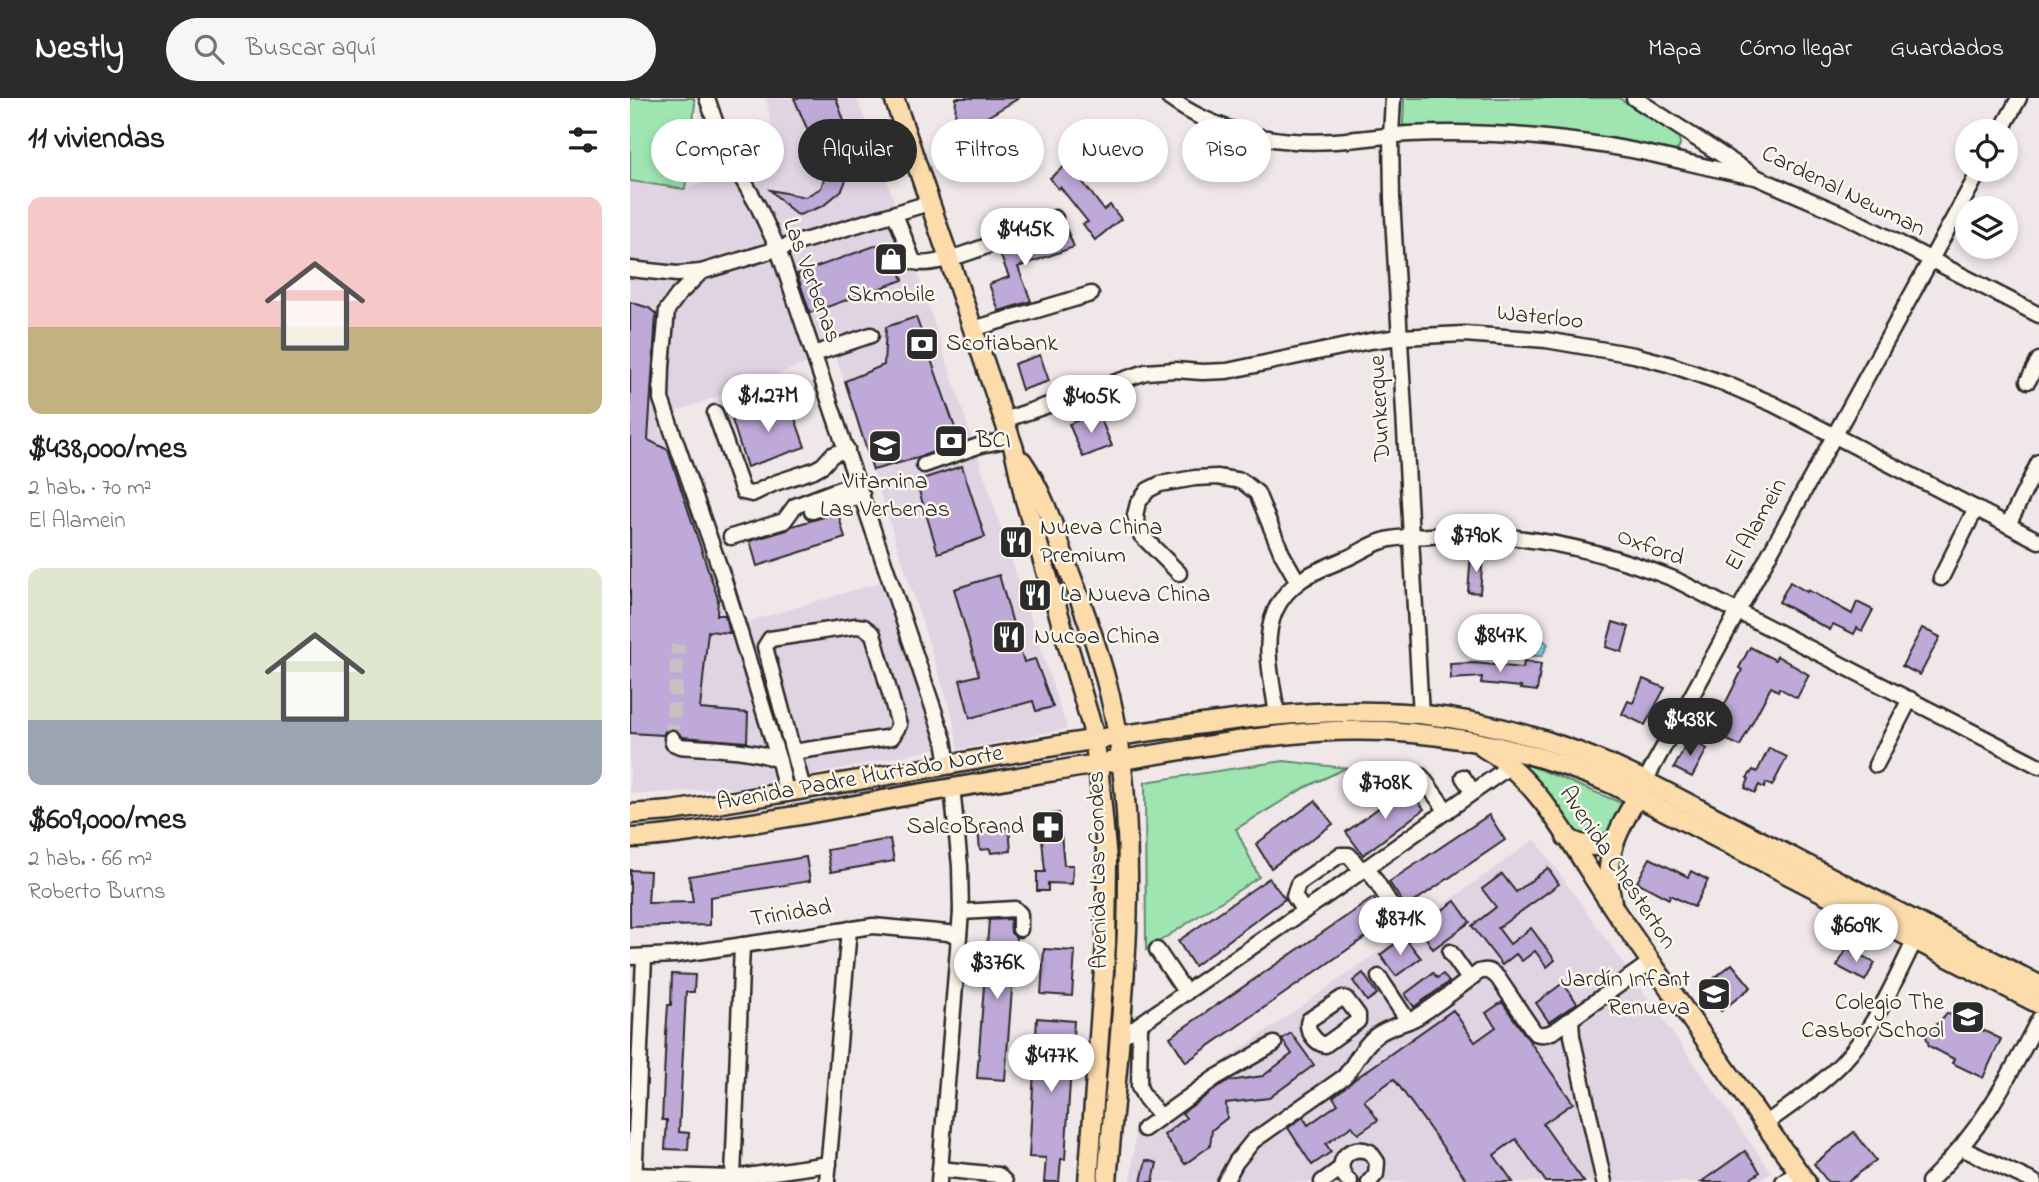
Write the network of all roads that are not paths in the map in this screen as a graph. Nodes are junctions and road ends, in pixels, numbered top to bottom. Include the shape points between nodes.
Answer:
1 (707, 98) edge
2 (894, 98) edge
3 (1169, 98) edge
4 (1392, 98) edge
5 (1634, 98) edge
6 (2019, 98) edge
7 (2008, 119) edge
8 (1391, 135) junction
9 (1756, 177) junction
10 (1973, 182) edge
11 (929, 203) junction
12 (895, 214) junction
13 (1055, 218) dead end
14 (778, 249) junction
15 (949, 259) junction
16 (1931, 259) junction
17 (630, 269) edge
18 (701, 272) junction
19 (1091, 294) dead end
20 (2039, 315) edge
21 (973, 329) junction
22 (872, 335) dead end
23 (1400, 337) junction
24 (814, 354) junction
25 (2039, 360) edge
26 (2028, 381) dead end
27 (715, 413) dead end
28 (1004, 420) junction
29 (1834, 435) junction
30 (1012, 444) junction
31 (847, 450) junction
32 (2039, 462) edge
33 (924, 466) dead end
34 (860, 489) junction
35 (1976, 508) junction
36 (812, 511) dead end
37 (2008, 525) junction
38 (731, 537) dead end
39 (1411, 537) junction
40 (2039, 541) edge
41 (1179, 573) dead end
42 (1941, 578) dead end
43 (1298, 582) junction
44 (1738, 611) junction
45 (1910, 699) junction
46 (1422, 715) junction
47 (1277, 716) junction
48 (1118, 736) junction
49 (672, 738) dead end
50 (1094, 739) junction
51 (1465, 740) junction
52 (793, 752) junction
53 (1121, 760) junction
54 (779, 761) junction
55 (1098, 764) junction
56 (948, 765) junction
57 (1876, 765) dead end
58 (1510, 766) junction
59 (2039, 766) edge
60 (1421, 776) dead end
61 (1463, 777) dead end
62 (952, 787) junction
63 (1641, 789) junction
64 (795, 791) junction
65 (1473, 792) junction
66 (1447, 811) junction
67 (630, 814) edge
68 (767, 821) junction
69 (1566, 837) junction
70 (630, 838) edge
71 (1614, 841) junction
72 (1364, 869) junction
73 (1304, 911) junction
74 (1395, 911) dead end
75 (1615, 911) junction
76 (961, 912) junction
77 (849, 929) junction
78 (1020, 929) dead end
79 (960, 934) junction
80 (1915, 940) junction
81 (742, 945) junction
82 (1157, 950) dead end
83 (1450, 952) dead end
84 (637, 957) edge
85 (1651, 962) junction
86 (1379, 977) dead end
87 (1469, 979) junction
88 (2039, 985) edge
89 (1186, 993) junction
90 (2039, 1004) edge
91 (1571, 1019) junction
92 (2039, 1019) edge
93 (1408, 1021) junction
94 (1140, 1024) junction
95 (1352, 1027) dead end
96 (1121, 1037) junction
97 (1274, 1044) dead end
98 (1366, 1046) junction
99 (1161, 1117) junction
100 (1765, 1124) junction
101 (1144, 1129) dead end
102 (1961, 1148) junction
103 (829, 1164) junction
104 (1341, 1168) junction
105 (940, 1175) edge
106 (633, 1177) edge
107 (733, 1178) junction
108 (1796, 1178) edge
109 (1372, 1181) edge
110 (828, 1182) edge
111 (1005, 1182) edge
112 (1088, 1182) edge
113 (1107, 1182) edge
114 (1225, 1182) edge
115 (1322, 1182) edge
116 (1350, 1182) edge
117 (1604, 1182) edge
118 (1929, 1182) edge
119 (2034, 1182) edge

1 - 14 street, Las Verbenas via 724,147
2 - 11 main road, Avenida Las Condes
3 - 8 street via 1213,124 1264,138 1310,142
4 - 8 street, Dunkerque
5 - 9 street, Cardenal Newman
6 - 7 street
8 - 9 street via 1566,140
8 - 23 street, Dunkerque
9 - 16 street, Cardenal Newman
10 - 16 street, El Alamein
11 - 12 street
11 - 15 main road, Avenida Las Condes
12 - 14 street
12 - 15 street via 913,261
13 - 15 street
14 - 18 street
14 - 24 street, Las Verbenas
15 - 21 main road, Avenida Las Condes
16 - 20 street, Cardenal Newman
16 - 29 street, El Alamein
17 - 18 street
18 - 54 street via 667,310 661,399
19 - 21 street
21 - 28 main road, Avenida Las Condes
22 - 24 street
23 - 28 street, Waterloo via 1227,371 1146,372
23 - 29 street, Waterloo via 1521,337 1634,355 1726,384
23 - 39 street, Dunkerque
24 - 31 street, Las Verbenas
25 - 26 street
27 - 31 street via 746,494 814,470
28 - 30 main road, Avenida Las Condes
29 - 35 street, Waterloo
29 - 44 street, El Alamein
30 - 33 street via 981,445
30 - 48 main road, Avenida Las Condes via 1040,493 1077,591 1101,663
30 - 50 main road, Avenida Las Condes
31 - 34 street, Las Verbenas
32 - 37 street
34 - 36 street
34 - 38 street via 795,506 784,521
34 - 56 street, Las Verbenas via 944,740
35 - 37 street, Waterloo
35 - 42 street
37 - 40 street, Waterloo
39 - 43 street, Oxford via 1380,542
39 - 44 street, Oxford via 1497,536 1585,550 1674,579
39 - 46 street, Dunkerque
41 - 43 street via 1141,534 1135,515 1138,503 1160,484 1217,477 1242,481 1257,493
43 - 47 street, Oxford via 1275,612 1269,636
44 - 45 street, Oxford
44 - 63 street, El Alamein
45 - 57 street
45 - 59 street, Oxford
46 - 47 main road, Avenida Padre Hurtado Norte
46 - 63 main road, Avenida Padre Hurtado Norte via 1539,738 1598,759
47 - 48 main road, Avenida Padre Hurtado Norte
48 - 50 main road, Avenida Padre Hurtado Norte
48 - 53 main road, Avenida Las Condes
49 - 54 street via 680,746 760,753
50 - 55 main road, Avenida Las Condes
50 - 56 main road, Avenida Padre Hurtado Norte
51 - 53 main road, Avenida Padre Hurtado Norte via 1398,732 1317,732
51 - 58 main road, Avenida Chesterton
51 - 63 main road via 1553,760
52 - 52 street via 892,737 897,732 899,725 873,634 864,627 767,643
52 - 64 street
53 - 55 main road, Avenida Padre Hurtado Norte
53 - 96 main road, Avenida Las Condes via 1128,881
54 - 64 street
55 - 62 main road, Avenida Padre Hurtado Norte
55 - 112 main road, Avenida Las Condes via 1107,860 1106,944
56 - 64 main road, Avenida Padre Hurtado Norte
58 - 65 street
58 - 69 main road, Avenida Chesterton via 1533,789
60 - 66 street
61 - 65 street
62 - 68 main road, Avenida Padre Hurtado Norte
62 - 76 street
63 - 71 main road, El Alamein
63 - 80 main road
63 - 88 main road
64 - 67 main road, Avenida Padre Hurtado Norte
64 - 68 main road
65 - 66 street
66 - 72 street
68 - 70 main road, Avenida Padre Hurtado Norte
69 - 71 main road via 1593,846
69 - 75 main road, Avenida Chesterton
71 - 75 main road, El Alamein via 1607,871
72 - 73 street
72 - 73 street via 1349,855 1340,855 1298,884 1294,896
72 - 74 street
73 - 89 street
75 - 85 main road, Avenida Chesterton
76 - 78 street via 1015,909 1020,914
76 - 79 street
77 - 79 street, Trinidad via 888,926
77 - 81 street, Trinidad
77 - 103 street
79 - 105 street
80 - 90 main road
80 - 100 street via 1854,1050 1828,1077
81 - 84 street, Trinidad
81 - 107 street
82 - 89 street
83 - 87 street
84 - 106 street
85 - 91 street
85 - 100 main road, Avenida Chesterton
86 - 93 street
87 - 91 street via 1485,970 1491,972 1540,1035
87 - 93 street
89 - 94 street
91 - 117 street
92 - 102 street via 1997,1099
93 - 98 street via 1377,1035
94 - 96 street
94 - 99 street via 1139,1087
95 - 98 street
96 - 113 main road, Avenida Las Condes
97 - 99 street
98 - 114 street via 1344,1077 1253,1141
99 - 101 street
100 - 108 main road, Avenida Chesterton
102 - 118 street
102 - 119 street
103 - 107 street
103 - 110 street
104 - 109 street via 1346,1155 1363,1149 1377,1162
104 - 115 street
104 - 116 street
105 - 111 street via 998,1175
106 - 107 street

